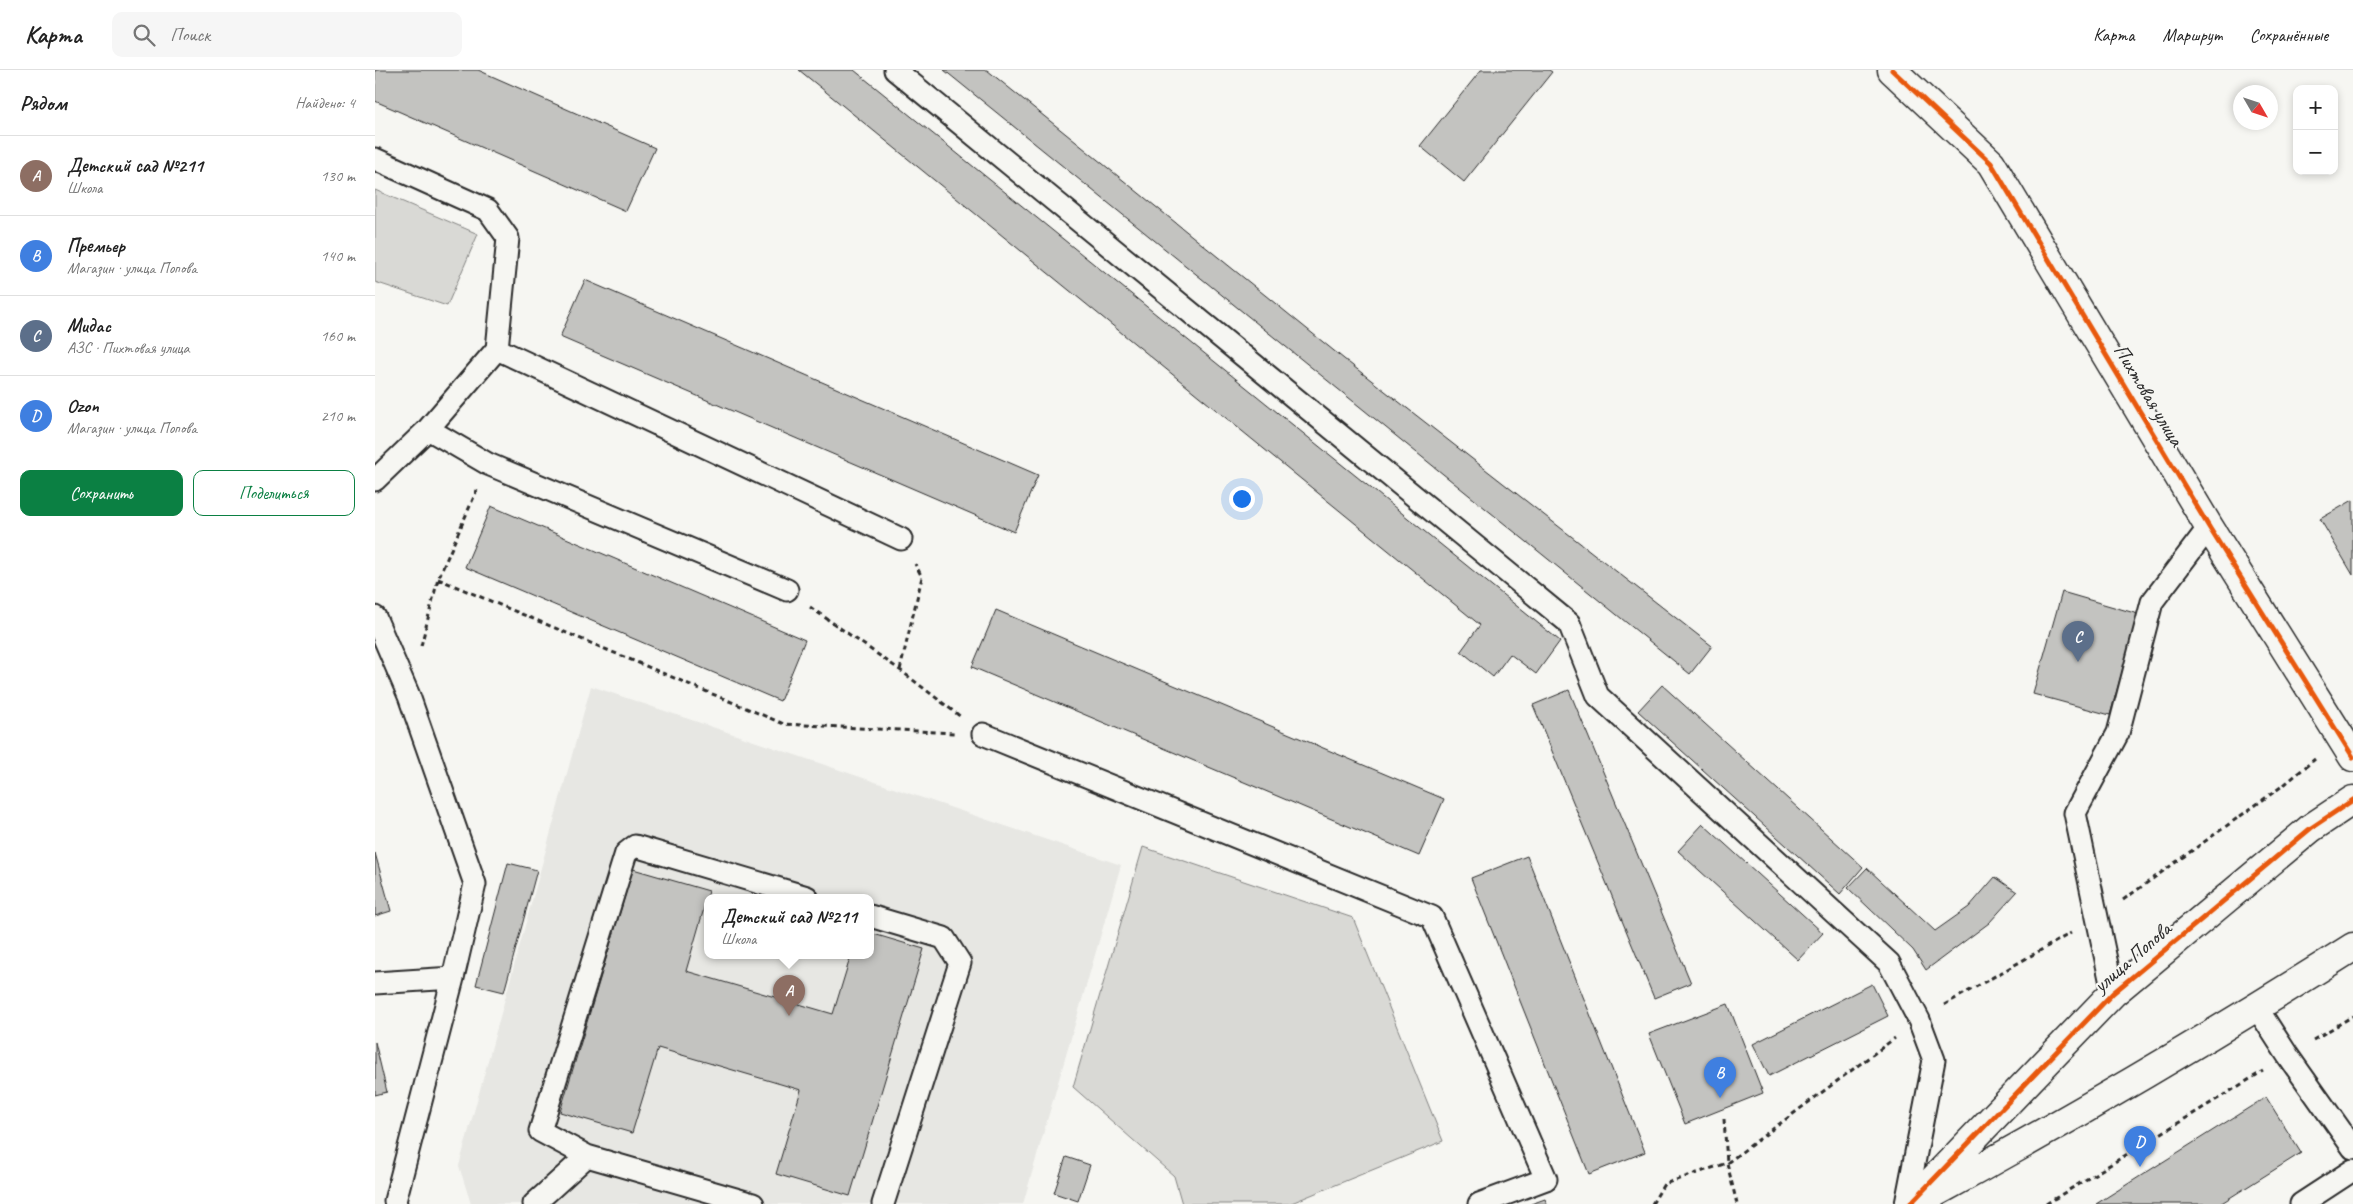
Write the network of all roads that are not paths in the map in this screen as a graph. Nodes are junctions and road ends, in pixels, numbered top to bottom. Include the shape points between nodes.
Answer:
1 (895, 70) edge
2 (1892, 70) edge
3 (375, 159) edge
4 (497, 350) junction
5 (428, 429) junction
6 (375, 480) edge
7 (2209, 527) junction
8 (901, 539) road end
9 (787, 590) road end
10 (375, 617) edge
11 (983, 734) road end
12 (2347, 748) edge
13 (2353, 800) edge
14 (797, 894) edge
15 (874, 917) edge
16 (2353, 947) edge
17 (453, 978) junction
18 (375, 983) edge
19 (2113, 993) junction
20 (2257, 1008) junction
21 (2353, 1148) edge
22 (587, 1156) junction
23 (2353, 1170) edge
24 (396, 1204) edge
25 (534, 1204) edge
26 (753, 1204) edge
27 (883, 1204) edge
28 (1479, 1204) edge
29 (1908, 1204) edge
30 (1914, 1204) edge
31 (2301, 1204) edge

1 - 29 lane via 1569,623 1598,696 1889,963 1919,1020 1934,1060
2 - 7 street, Пихтовая улица via 1991,163
3 - 4 lane via 488,210 508,238
4 - 5 lane
4 - 8 lane
5 - 6 lane
5 - 9 lane via 488,464
7 - 12 street, Пихтовая улица
7 - 19 lane via 2152,602 2118,733 2075,813
10 - 17 lane via 409,696 475,884
11 - 28 lane via 1432,917 1546,1179
13 - 19 street, улица Попова via 2311,828
14 - 22 lane via 635,846 625,853 540,1131
15 - 27 lane via 944,938 960,962
16 - 20 street
17 - 18 lane
17 - 24 lane
19 - 29 street, улица Попова
20 - 21 lane
20 - 30 street via 2073,1118
22 - 25 lane
22 - 26 lane
23 - 31 lane

